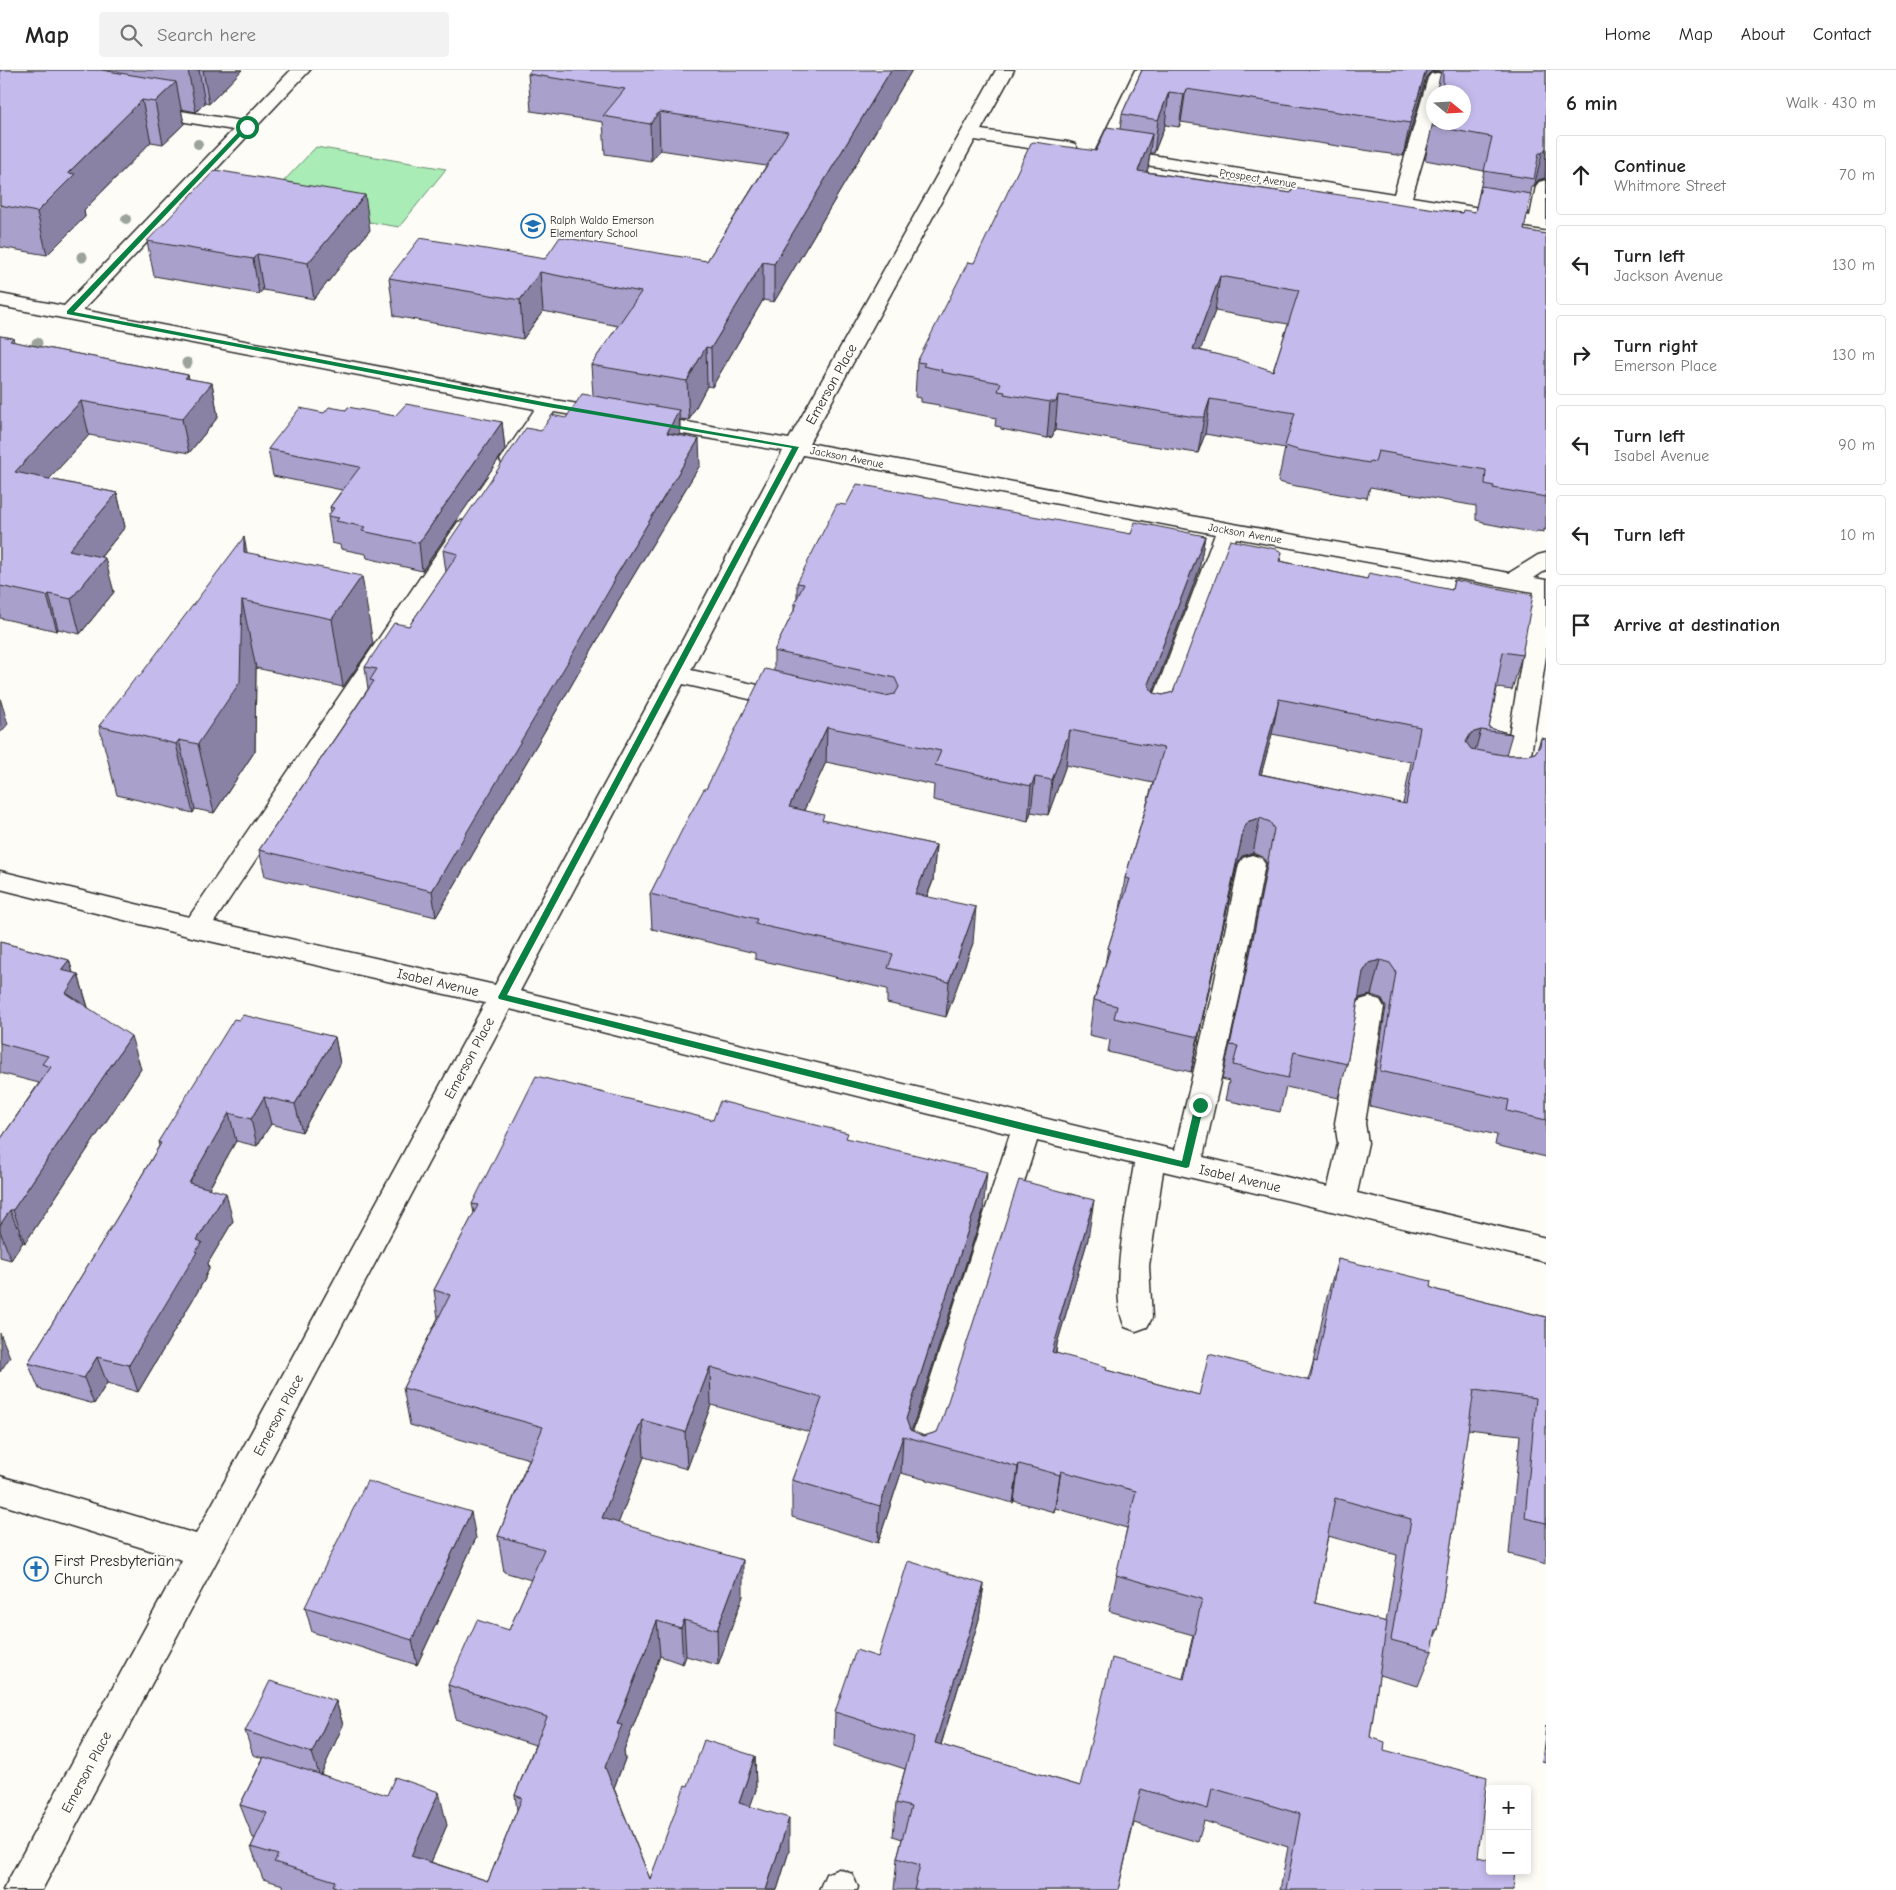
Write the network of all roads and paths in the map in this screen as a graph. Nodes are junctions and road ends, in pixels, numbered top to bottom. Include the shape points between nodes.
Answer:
1 (300, 70) edge
2 (1005, 70) edge
3 (1144, 70) edge
4 (1437, 78) dead end
5 (130, 108) edge
6 (247, 127) junction
7 (970, 134) junction
8 (1104, 153) junction
9 (1546, 186) edge
10 (1401, 202) junction
11 (1542, 223) edge
12 (0, 300) edge
13 (69, 313) junction
14 (548, 405) junction
15 (796, 447) junction
16 (497, 481) edge
17 (480, 506) edge
18 (1228, 530) junction
19 (1546, 560) edge
20 (1513, 582) junction
21 (1545, 587) edge
22 (676, 675) junction
23 (808, 704) edge
24 (1157, 720) edge
25 (1480, 777) edge
26 (1252, 864) dead end
27 (0, 880) edge
28 (196, 928) junction
29 (502, 997) junction
30 (1370, 1007) dead end
31 (1027, 1128) junction
32 (1150, 1157) junction
33 (1186, 1165) junction
34 (1340, 1201) junction
35 (1546, 1250) edge
36 (1136, 1318) dead end
37 (921, 1456) edge
38 (0, 1490) edge
39 (205, 1552) junction
40 (22, 1890) edge

1 - 6 street
2 - 7 street, Emerson Place
3 - 8 street
4 - 10 street
5 - 6 street
6 - 13 street
7 - 8 street, Prospect Avenue
7 - 15 street, Emerson Place
8 - 10 street, Prospect Avenue
9 - 11 street
10 - 11 street, Prospect Avenue
12 - 13 street, Jackson Avenue
13 - 14 street, Jackson Avenue
14 - 15 street, Jackson Avenue
14 - 16 street
15 - 18 street, Jackson Avenue
15 - 22 street, Emerson Place
17 - 28 street
18 - 20 street, Jackson Avenue
18 - 24 street
19 - 20 street
20 - 21 street, Jackson Avenue
21 - 25 street via 1514,781
22 - 23 street
22 - 29 street, Emerson Place
26 - 33 street
27 - 28 street, Isabel Avenue
28 - 29 street, Isabel Avenue
29 - 31 street, Isabel Avenue
29 - 39 street, Emerson Place
30 - 34 street via 1350,1123 1353,1143
31 - 32 street, Isabel Avenue
31 - 37 street
32 - 33 street, Isabel Avenue
32 - 36 street via 1134,1266
33 - 34 street, Isabel Avenue
34 - 35 street, Isabel Avenue
38 - 39 street
39 - 40 street, Emerson Place

